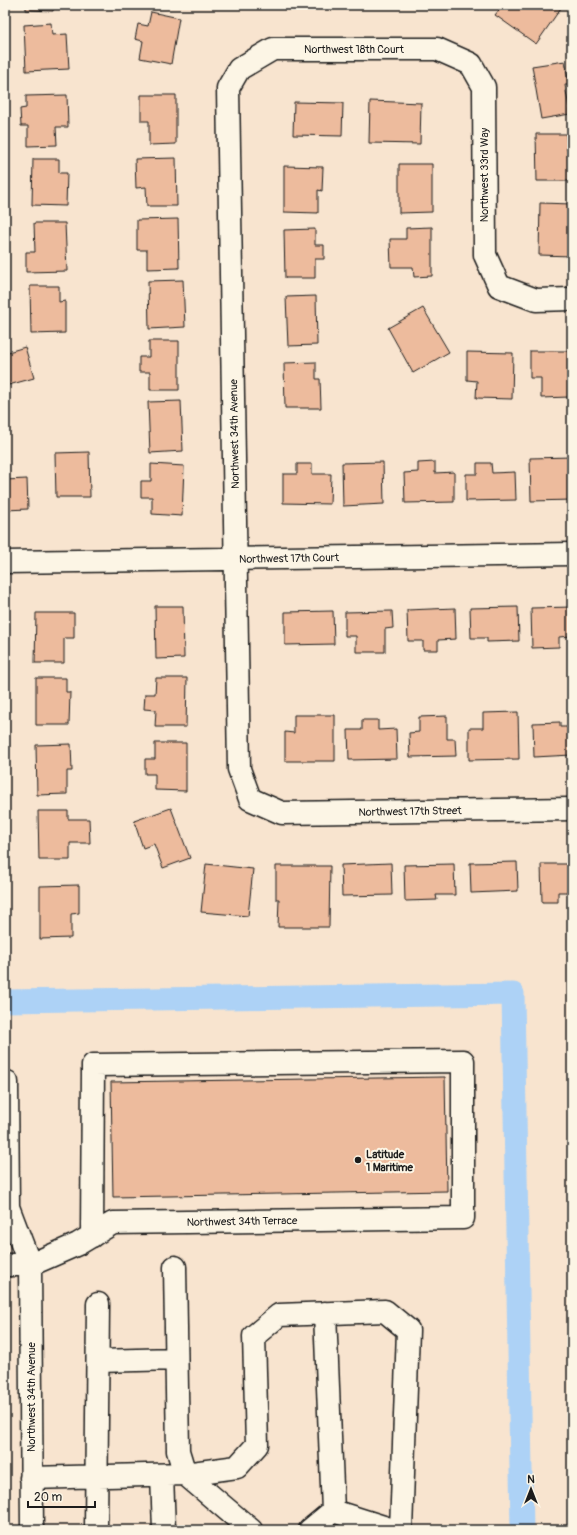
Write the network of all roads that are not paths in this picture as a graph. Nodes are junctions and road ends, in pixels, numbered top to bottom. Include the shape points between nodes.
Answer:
1 (471, 64) joint
2 (239, 69) joint
3 (572, 299) edge
4 (572, 554) edge
5 (236, 559) junction
6 (5, 562) edge
7 (250, 799) joint
8 (572, 810) edge
9 (5, 1082) edge
10 (7, 1207) edge
11 (92, 1236) junction
12 (30, 1264) junction
13 (5, 1265) edge
14 (175, 1267) dead end
15 (98, 1304) dead end
16 (325, 1313) junction
17 (176, 1359) junction
18 (98, 1361) junction
19 (186, 1474) junction
20 (162, 1475) junction
21 (96, 1477) junction
22 (31, 1478) junction
23 (333, 1511) junction
24 (32, 1530) edge
25 (96, 1530) edge
26 (164, 1530) edge
27 (251, 1530) edge
28 (310, 1530) edge
29 (393, 1530) edge
30 (401, 1530) edge

1 - 2 street, Northwest 18th Court via 438,49 273,49
1 - 3 street, Northwest 33rd Way via 484,87 485,254 499,286 536,300
2 - 5 street, Northwest 34th Avenue via 228,88
4 - 5 street, Northwest 17th Court
5 - 6 street, Northwest 17th Court
5 - 7 street, Northwest 34th Avenue via 239,769
7 - 8 street, Northwest 17th Street via 282,813
9 - 10 street
10 - 12 street
11 - 11 street, Northwest 34th Terrace via 113,1223 463,1218 463,1061 93,1065
11 - 12 street, Northwest 34th Terrace
12 - 13 street
12 - 22 street, Northwest 34th Avenue
14 - 17 street
15 - 18 street
16 - 19 street via 279,1315 254,1336 257,1445 237,1467
16 - 23 street
16 - 30 street via 385,1311 408,1330
17 - 18 street
17 - 19 street via 178,1451
18 - 21 street
19 - 20 street
19 - 27 street
20 - 21 street
20 - 26 street
21 - 22 street
21 - 25 street
22 - 24 street, Northwest 34th Avenue
23 - 28 street
23 - 29 street

